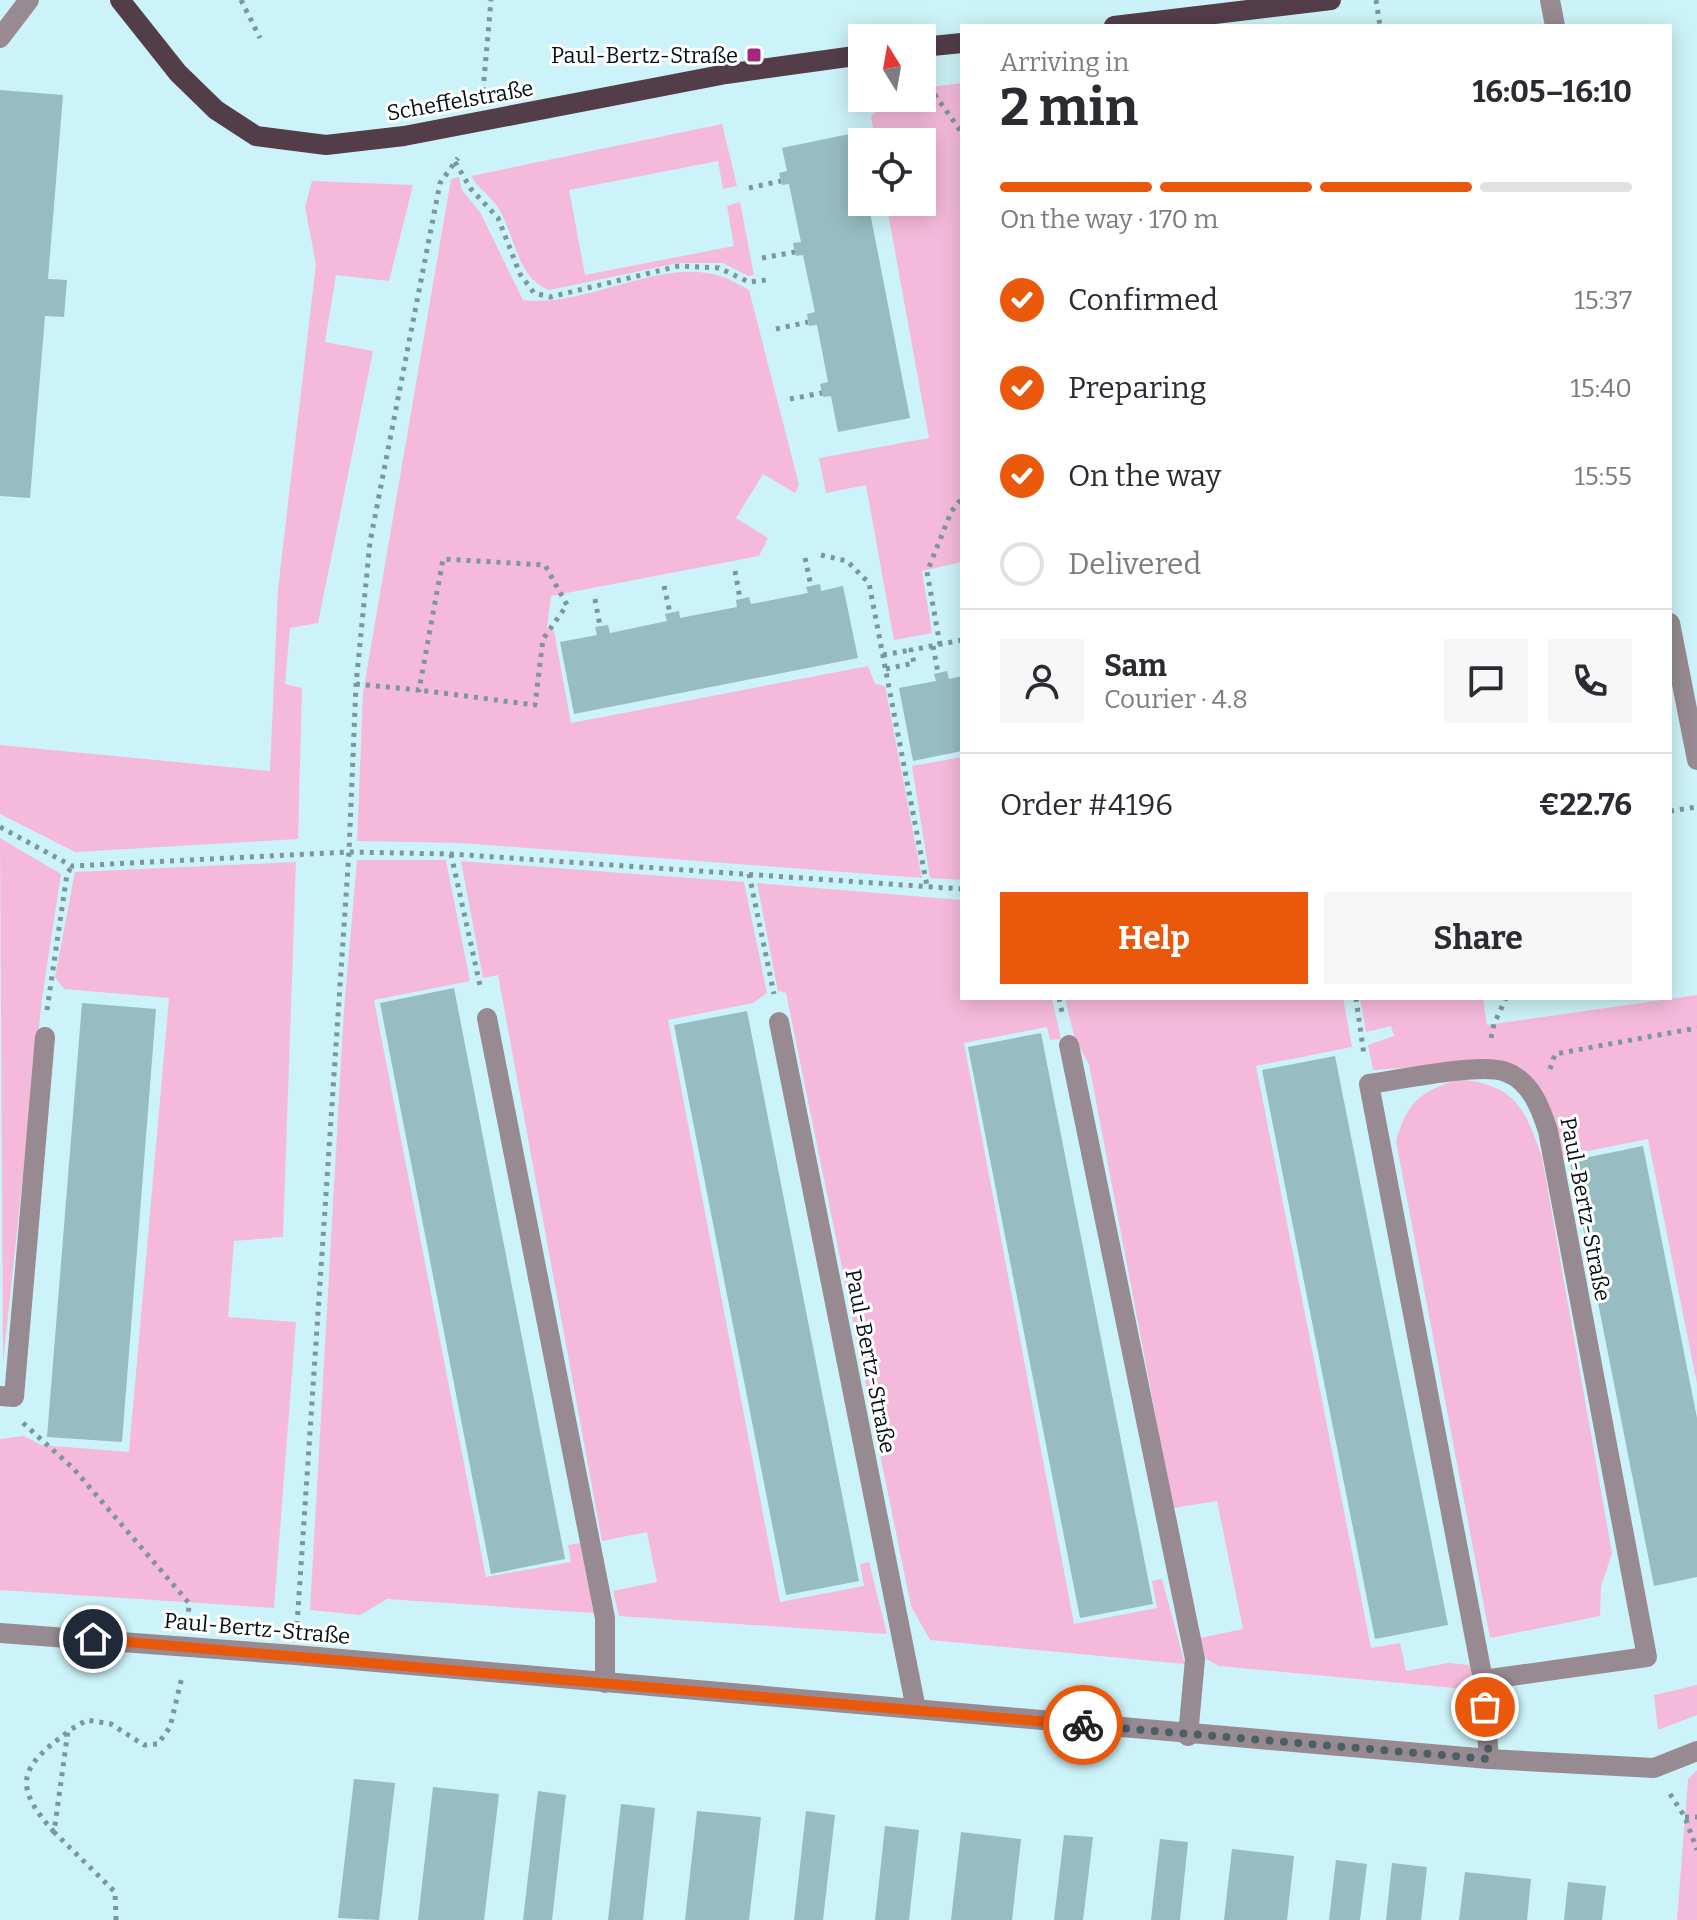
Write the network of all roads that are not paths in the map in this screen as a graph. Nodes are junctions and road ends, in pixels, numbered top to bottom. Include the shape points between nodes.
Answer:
1 (29, 0) edge
2 (120, 0) edge
3 (1331, 0) edge
4 (1550, 0) edge
5 (1131, 24) edge
6 (1555, 24) edge
7 (0, 38) edge
8 (960, 43) edge
9 (936, 46) edge
10 (848, 57) edge
11 (1672, 633) edge
12 (1697, 760) edge
13 (487, 1018) road end
14 (779, 1022) road end
15 (45, 1037) road end
16 (1069, 1045) dead end
17 (7, 1396) edge
18 (0, 1633) edge
19 (1483, 1680) junction
20 (605, 1683) junction
21 (916, 1709) junction
22 (1188, 1736) junction
23 (1697, 1751) edge
24 (1489, 1759) junction

1 - 7 street
2 - 10 main road, Scheffelstraße via 178,73 216,110 256,136 326,145 404,136 726,74
3 - 5 main road
4 - 6 street
8 - 9 main road
11 - 12 street
13 - 20 street via 605,1618
14 - 21 street, Paul-Bertz-Straße
15 - 17 street
16 - 22 street via 1195,1659
18 - 20 street, Paul-Bertz-Straße
19 - 19 street, Paul-Bertz-Straße via 1647,1657 1548,1131 1539,1104 1505,1071 1449,1072 1369,1084
19 - 24 street
20 - 21 street, Paul-Bertz-Straße
21 - 22 street, Paul-Bertz-Straße
22 - 24 street, Paul-Bertz-Straße
23 - 24 street, Paul-Bertz-Straße via 1654,1768

